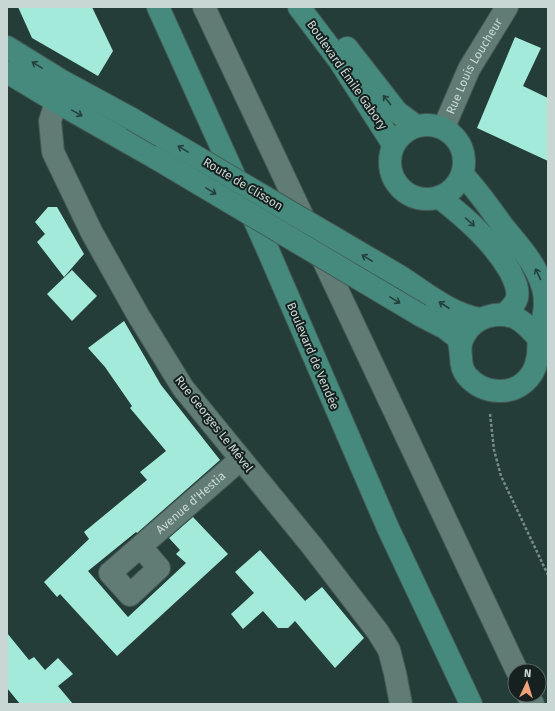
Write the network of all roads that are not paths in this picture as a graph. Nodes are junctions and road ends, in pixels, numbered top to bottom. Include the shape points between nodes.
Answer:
1 (158, 7) edge
2 (204, 7) edge
3 (299, 7) edge
4 (315, 7) edge
5 (507, 7) edge
6 (7, 47) edge
7 (7, 72) edge
8 (62, 81) junction
9 (57, 102) junction
10 (416, 126) junction
11 (444, 127) junction
12 (393, 144) junction
13 (463, 175) junction
14 (440, 197) junction
15 (504, 315) junction
16 (480, 319) junction
17 (543, 345) edge
18 (460, 347) junction
19 (538, 380) edge
20 (241, 459) junction
21 (141, 547) dead end
22 (513, 663) edge
23 (401, 704) edge
24 (471, 704) edge

1 - 24 main road, Boulevard de Vendée via 258,227 388,528
2 - 22 street
3 - 12 main road, Boulevard Émile Gabory via 339,60
10 -> 4 main road, Boulevard Émile Gabory via 397,112
5 - 11 street, Rue Louis Loucheur via 469,69
8 -> 6 main road, Route de Clisson
7 - 9 main road, Route de Clisson
8 - 9 street, Rue Georges Le Mével
16 -> 8 main road, Route de Clisson, bridge via 454,312 401,277 132,119
9 -> 18 main road, Route de Clisson, bridge via 445,328 458,338
9 - 20 street, Rue Georges Le Mével via 50,121 53,152 92,233 183,388
10 - 11 main road via 431,124
10 - 12 main road via 403,133
11 - 13 main road via 458,140 463,154
12 - 14 main road via 390,166 399,186 417,198
13 - 14 main road via 458,185
17 -> 13 main road via 546,302 540,277 526,254
14 -> 15 main road via 486,238 512,275 517,286 517,298
15 - 16 main road
15 - 17 main road via 516,318 526,325
16 - 18 main road via 464,336
17 - 19 main road via 534,370
18 - 19 main road via 461,362 466,375 476,385 489,391 504,392
20 - 21 street, Avenue d'Hestia
20 - 23 street, Rue Georges Le Mével via 378,632 389,650

